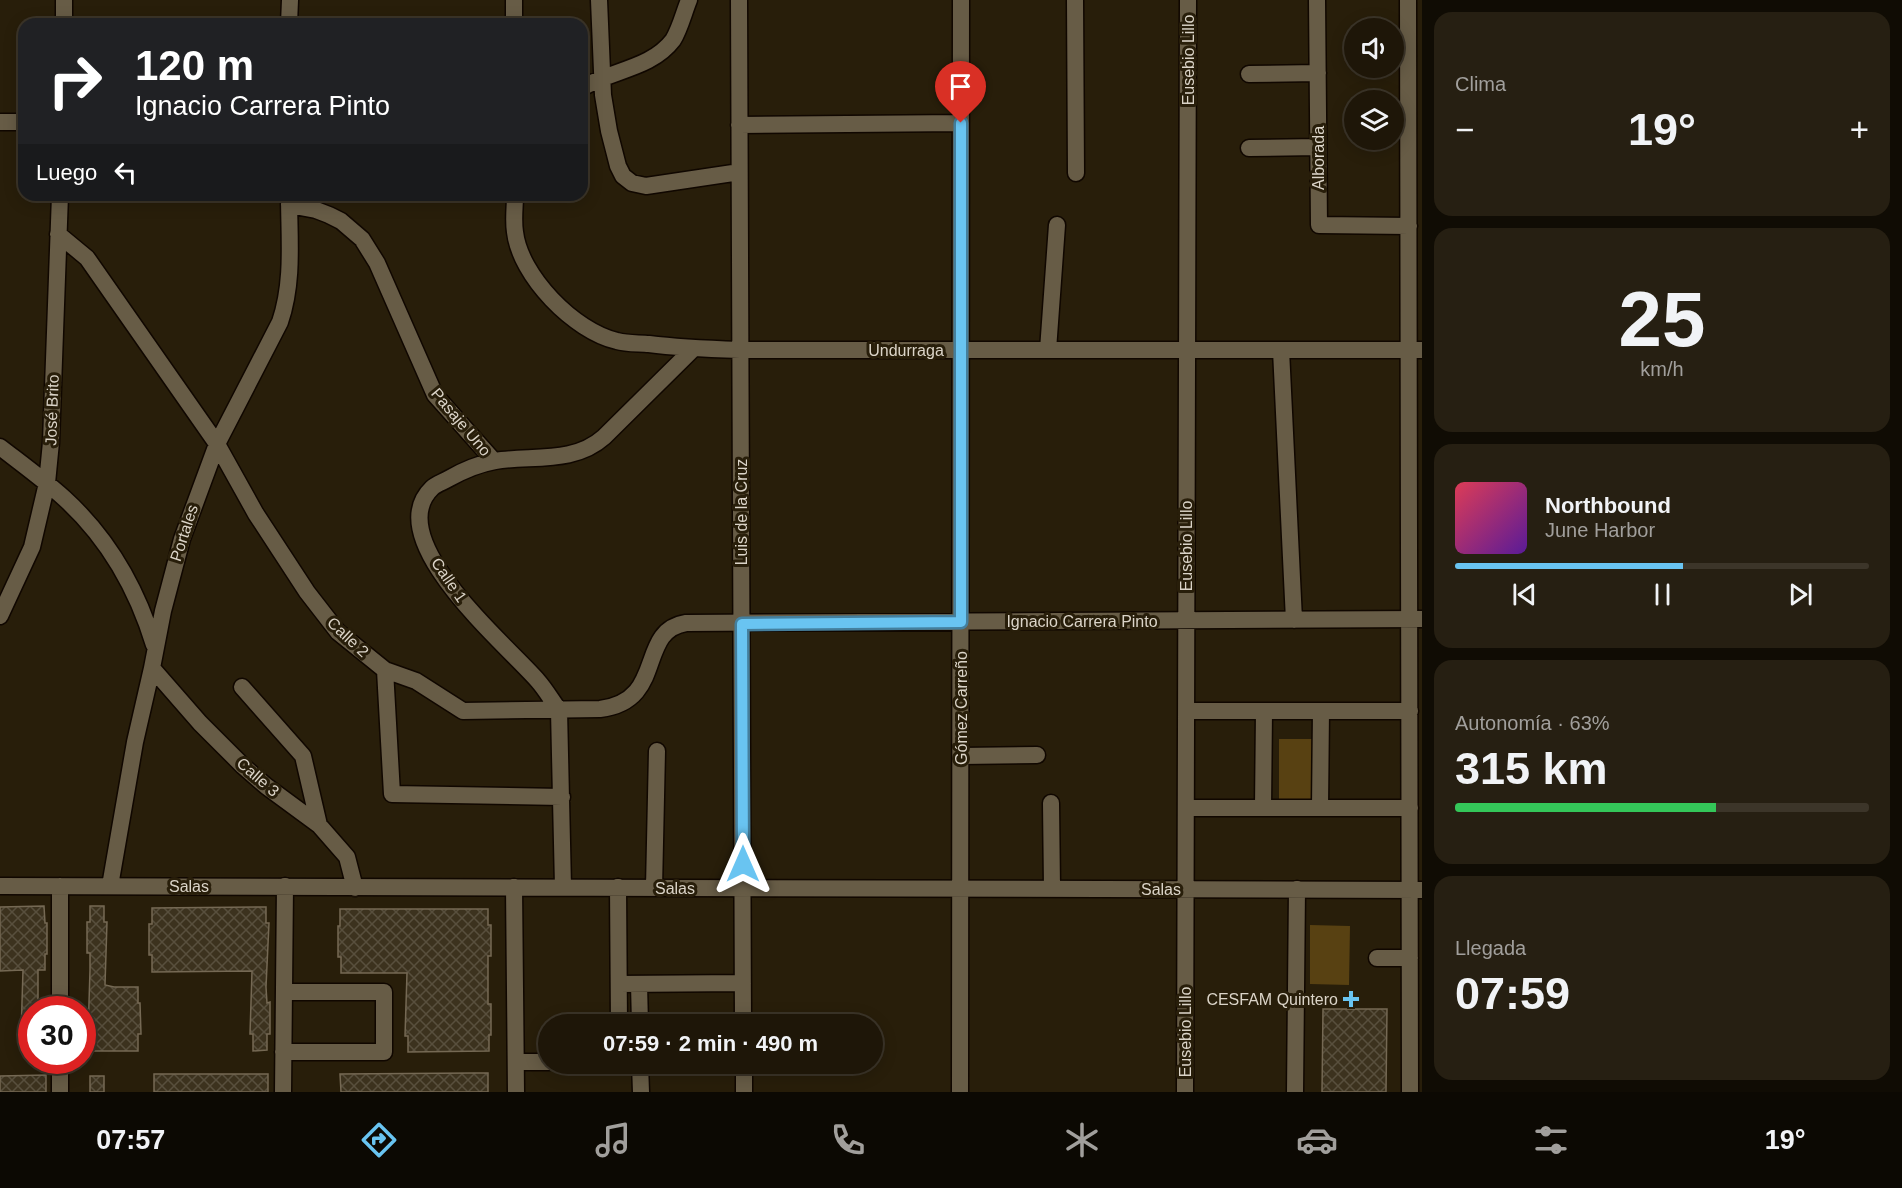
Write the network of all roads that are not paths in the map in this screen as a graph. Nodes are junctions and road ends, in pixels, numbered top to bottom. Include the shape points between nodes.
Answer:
1 (64, 0) edge
2 (290, 0) edge
3 (514, 0) edge
4 (599, 0) edge
5 (688, 0) edge
6 (739, 0) edge
7 (961, 0) edge
8 (1075, 0) edge
9 (1188, 0) edge
10 (1317, 0) edge
11 (1408, 0) edge
12 (64, 18) edge
13 (289, 18) edge
14 (514, 18) edge
15 (1249, 74) dead end
16 (1318, 74) junction
17 (604, 76) junction
18 (588, 85) edge
19 (0, 122) edge
20 (18, 122) edge
21 (961, 123) junction
22 (740, 125) junction
23 (1318, 147) junction
24 (1249, 148) dead end
25 (733, 173) dead end
26 (1076, 173) dead end
27 (60, 201) edge
28 (289, 201) edge
29 (292, 201) edge
30 (514, 201) edge
31 (1057, 225) dead end
32 (1409, 226) junction
33 (58, 234) junction
34 (693, 349) junction
35 (740, 350) junction
36 (961, 350) junction
37 (1047, 350) junction
38 (1187, 350) junction
39 (1281, 350) junction
40 (1416, 350) edge
41 (217, 444) junction
42 (0, 447) edge
43 (494, 461) junction
44 (47, 483) junction
45 (1416, 487) edge
46 (0, 616) edge
47 (1416, 619) edge
48 (1186, 620) junction
49 (1294, 620) junction
50 (961, 622) junction
51 (742, 624) junction
52 (156, 649) junction
53 (153, 668) junction
54 (385, 670) junction
55 (242, 687) dead end
56 (1414, 705) edge
57 (559, 710) junction
58 (1186, 711) junction
59 (1264, 711) junction
60 (1321, 711) junction
61 (657, 751) dead end
62 (1037, 755) dead end
63 (961, 756) junction
64 (562, 797) junction
65 (1051, 803) dead end
66 (1186, 808) junction
67 (1263, 808) junction
68 (1320, 808) junction
69 (1410, 808) junction
70 (319, 825) junction
71 (0, 886) edge
72 (60, 886) junction
73 (285, 886) junction
74 (514, 887) junction
75 (563, 887) junction
76 (618, 887) junction
77 (355, 888) junction
78 (654, 888) junction
79 (743, 888) junction
80 (1052, 888) junction
81 (960, 889) junction
82 (1185, 889) junction
83 (1298, 890) junction
84 (1416, 890) edge
85 (120, 891) junction
86 (1377, 958) dead end
87 (1410, 958) junction
88 (743, 983) junction
89 (619, 984) junction
90 (639, 984) junction
91 (284, 992) junction
92 (60, 996) edge
93 (619, 1014) edge
94 (640, 1014) edge
95 (743, 1014) edge
96 (279, 1060) junction
97 (516, 1062) junction
98 (538, 1062) edge
99 (60, 1074) edge
100 (640, 1074) edge
101 (744, 1074) edge
102 (60, 1092) edge
103 (283, 1092) edge
104 (516, 1092) edge
105 (640, 1092) edge
106 (744, 1092) edge
107 (960, 1092) edge
108 (1185, 1092) edge
109 (1295, 1092) edge
110 (1410, 1092) edge

1 - 12 street
2 - 13 street
3 - 14 street
4 - 17 street
5 - 17 street via 674,38 667,46 639,64
6 - 22 street, Luis de la Cruz
7 - 21 street, Gómez Carreño
8 - 26 street
9 - 38 street, Eusebio Lillo
10 - 16 street, Alborada
11 - 32 street
15 - 16 street
16 - 23 street, Alborada
17 - 18 street
17 - 25 street via 609,131 618,166 627,180 646,186
19 - 20 street
21 - 22 street
21 - 36 street, Gómez Carreño
22 - 35 street, Luis de la Cruz
23 - 24 street
23 - 32 street, Alborada via 1319,225
27 - 33 street, José Brito
28 - 41 street, Portales via 290,272 284,310
29 - 43 street, Pasaje Uno via 329,215 362,239 378,263 435,395
30 - 34 street, Undurraga via 515,233 526,262 553,300 576,320 617,341
31 - 37 street
32 - 40 street
33 - 41 street, Calle 2 via 87,258
33 - 44 street, José Brito
34 - 35 street, Undurraga
34 - 43 street, Pasaje Uno via 591,447 571,454
35 - 36 street, Undurraga
35 - 51 street, Luis de la Cruz
36 - 37 street, Undurraga
36 - 50 street, Gómez Carreño
37 - 38 street, Undurraga
38 - 39 street, Undurraga
38 - 48 street, Eusebio Lillo
39 - 40 street, Undurraga
39 - 49 street
40 - 45 street
41 - 52 street, Portales via 182,538
41 - 54 street, Calle 2 via 255,514 307,592 338,632
42 - 44 street
43 - 57 street, Calle 1 via 433,487 421,511 420,531 446,581 538,681
44 - 46 street, José Brito via 32,547
44 - 52 street via 82,515 110,551 137,598
45 - 47 street
47 - 49 street, Ignacio Carrera Pinto
47 - 56 street
48 - 49 street, Ignacio Carrera Pinto
48 - 50 street, Ignacio Carrera Pinto
48 - 58 street, Eusebio Lillo
50 - 51 street, Ignacio Carrera Pinto
50 - 63 street, Gómez Carreño
51 - 57 street, Calle 2 via 686,623 671,627 660,637 645,680 631,698 609,708
51 - 79 street, Luis de la Cruz
52 - 53 street, Portales
53 - 70 street, Calle 3 via 243,766
53 - 85 street, Portales via 135,742
54 - 57 street, Calle 2 via 416,681 463,711
54 - 64 street via 392,794
55 - 70 street via 303,756
56 - 60 street
56 - 69 street
57 - 64 street
58 - 59 street
58 - 66 street, Eusebio Lillo
59 - 60 street
59 - 67 street
60 - 68 street
61 - 78 street
62 - 63 street
63 - 81 street, Gómez Carreño
64 - 75 street
65 - 80 street
66 - 67 street
66 - 82 street, Eusebio Lillo
67 - 68 street
68 - 69 street
69 - 84 street
70 - 77 street, Calle 3 via 347,857
71 - 72 street, Salas
72 - 85 street, Salas
72 - 92 street
73 - 77 street, Salas
73 - 85 street, Salas
73 - 91 street
74 - 75 street, Salas
74 - 77 street, Salas
74 - 97 street
75 - 76 street, Salas
76 - 78 street, Salas
76 - 89 street
78 - 79 street, Salas
79 - 81 street, Salas
79 - 88 street, Luis de la Cruz
80 - 81 street, Salas
80 - 82 street, Salas
81 - 107 street, Gómez Carreño
82 - 83 street, Salas
82 - 108 street, Eusebio Lillo
83 - 84 street, Salas
83 - 109 street
84 - 87 street
86 - 87 street
87 - 110 street
88 - 90 street
88 - 95 street, Luis de la Cruz
89 - 90 street
89 - 93 street
90 - 94 street
91 - 96 street
91 - 96 street via 384,992 384,1052
96 - 103 street
97 - 98 street
97 - 104 street
99 - 102 street
100 - 105 street
101 - 106 street

